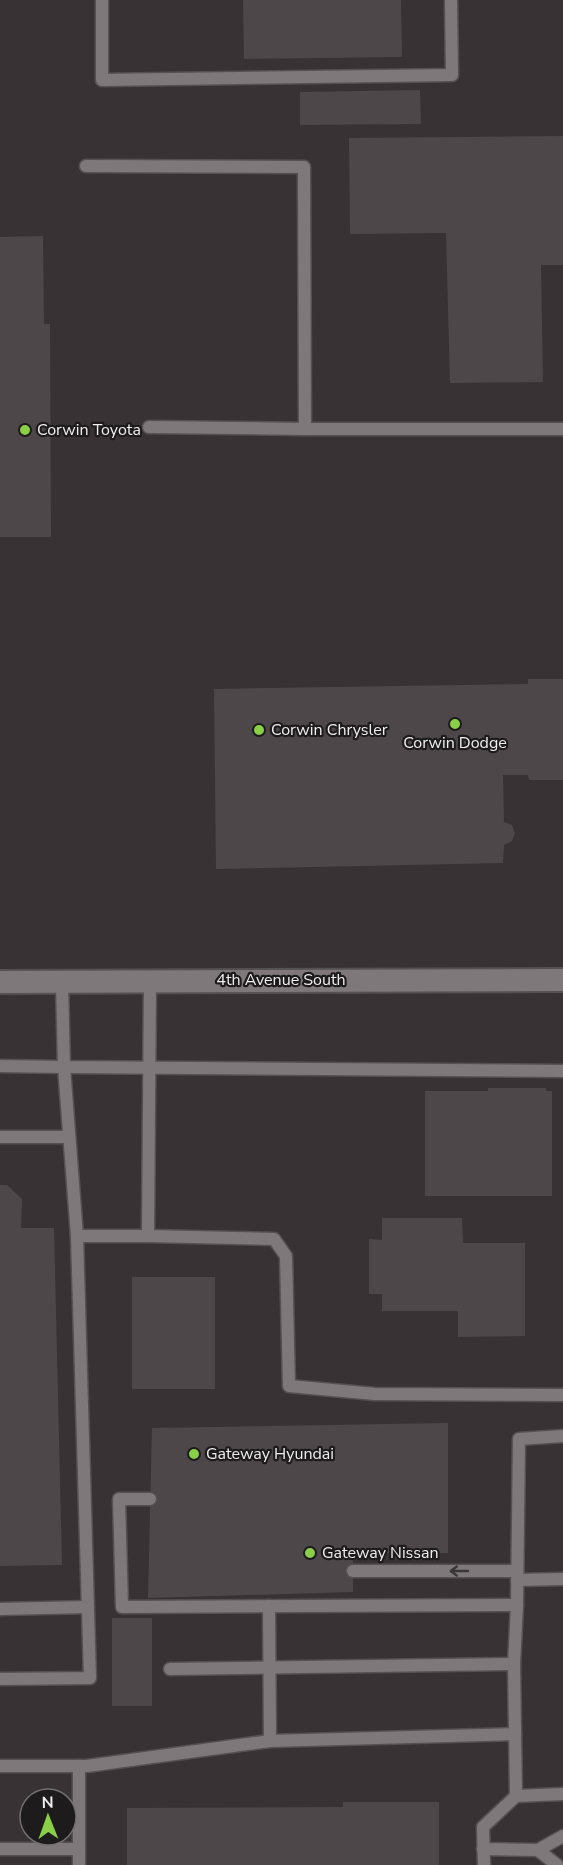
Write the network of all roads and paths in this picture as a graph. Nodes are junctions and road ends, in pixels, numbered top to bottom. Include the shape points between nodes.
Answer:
1 (102, 0) edge
2 (451, 0) edge
3 (86, 166) dead end
4 (149, 427) dead end
5 (305, 429) junction
6 (563, 429) edge
7 (563, 980) edge
8 (150, 981) junction
9 (0, 982) edge
10 (62, 983) junction
11 (0, 1066) edge
12 (64, 1067) junction
13 (151, 1067) junction
14 (563, 1071) edge
15 (0, 1137) edge
16 (68, 1137) junction
17 (77, 1236) junction
18 (148, 1236) junction
19 (563, 1395) edge
20 (563, 1436) edge
21 (150, 1499) dead end
22 (353, 1571) dead end
23 (517, 1576) junction
24 (563, 1579) edge
25 (517, 1605) junction
26 (269, 1606) junction
27 (88, 1607) junction
28 (0, 1609) edge
29 (514, 1664) junction
30 (269, 1667) junction
31 (170, 1669) dead end
32 (0, 1679) edge
33 (515, 1734) junction
34 (270, 1741) junction
35 (0, 1766) edge
36 (79, 1766) junction
37 (563, 1794) edge
38 (516, 1796) junction
39 (563, 1836) edge
40 (0, 1849) edge
41 (79, 1849) junction
42 (483, 1849) junction
43 (538, 1850) junction
44 (80, 1865) edge
45 (484, 1865) edge
46 (557, 1865) edge

1 - 2 lane via 102,80 452,75
3 - 5 lane via 304,167
4 - 5 lane
5 - 6 lane
7 - 8 street, 4th Avenue South
8 - 10 street, 4th Avenue South
8 - 13 lane
9 - 10 street, 4th Avenue South
10 - 12 lane
11 - 12 lane
12 - 13 lane
12 - 16 lane
13 - 14 lane
13 - 18 lane
15 - 16 lane
16 - 17 lane
17 - 18 lane
17 - 27 lane
18 - 19 lane via 274,1239 286,1256 289,1386 375,1394
20 - 23 lane via 519,1439
21 - 26 lane via 119,1499 122,1607
23 -> 22 lane
23 - 24 lane
23 - 25 lane
25 - 26 lane
25 - 29 lane
26 - 30 lane
27 - 28 lane
27 - 32 lane via 90,1678
29 - 30 lane
29 - 33 lane
30 - 31 lane
30 - 34 lane
33 - 34 lane
33 - 38 lane
34 - 36 lane
35 - 36 lane
36 - 41 lane
37 - 38 lane
38 - 42 lane via 483,1827
39 - 43 lane
40 - 41 lane
41 - 44 lane
42 - 43 lane
42 - 45 lane
43 - 46 lane

